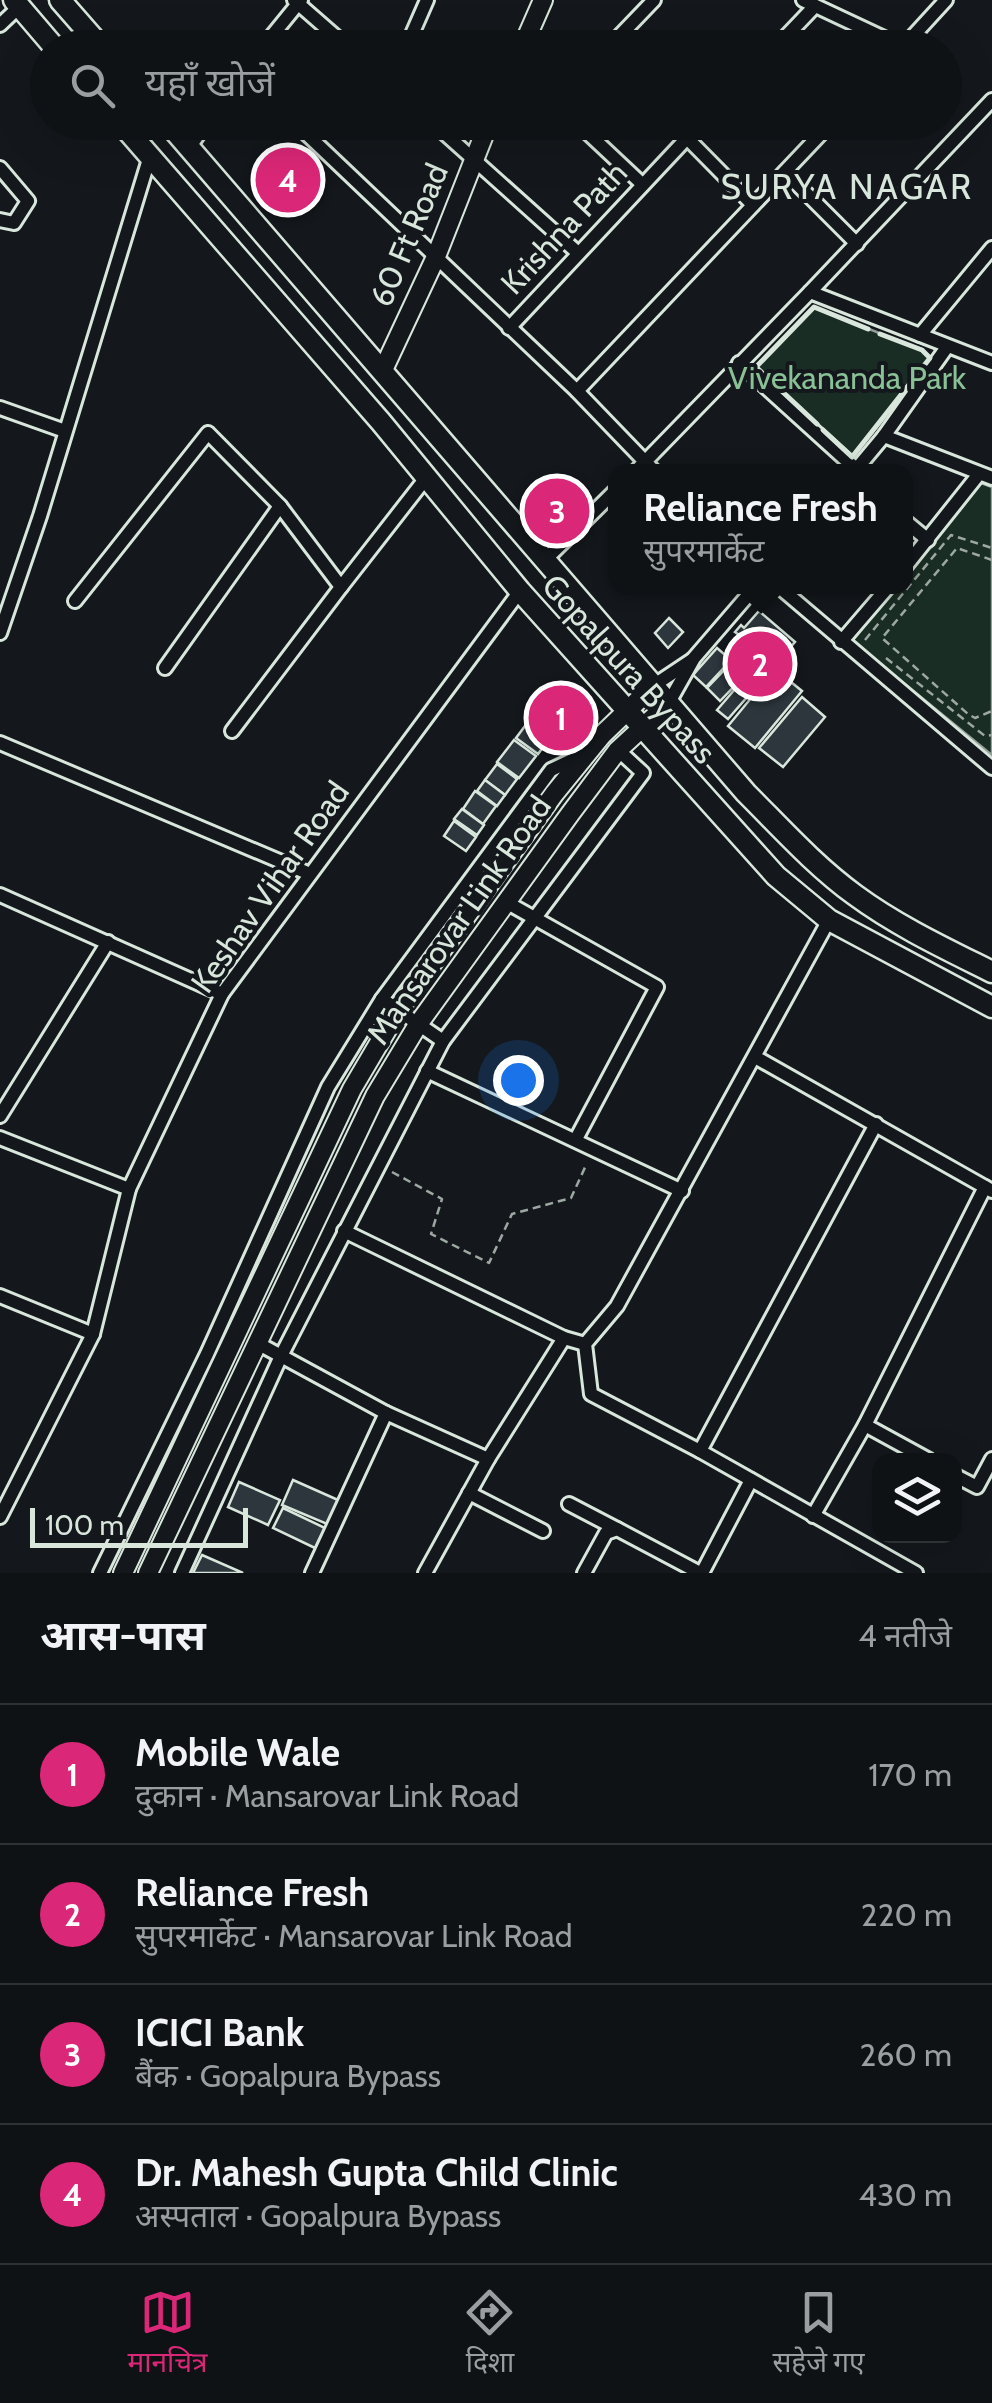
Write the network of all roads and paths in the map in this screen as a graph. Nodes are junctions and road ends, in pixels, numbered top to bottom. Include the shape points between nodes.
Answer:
1 (60, 0) edge
2 (426, 0) edge
3 (543, 0) edge
4 (654, 0) edge
5 (946, 0) edge
6 (298, 1) edge
7 (17, 3) edge
8 (809, 3) edge
9 (0, 25) edge
10 (40, 30) edge
11 (86, 30) edge
12 (276, 30) edge
13 (329, 30) edge
14 (414, 30) edge
15 (530, 30) edge
16 (625, 30) edge
17 (788, 30) edge
18 (866, 30) edge
19 (920, 30) edge
20 (990, 106) edge
21 (962, 135) edge
22 (136, 140) edge
23 (182, 140) edge
24 (195, 140) edge
25 (313, 140) edge
26 (450, 140) edge
27 (481, 140) edge
28 (595, 140) edge
29 (684, 140) edge
30 (688, 140) edge
31 (815, 140) edge
32 (957, 140) edge
33 (189, 148) junction
34 (150, 156) junction
35 (472, 161) junction
36 (0, 168) edge
37 (785, 172) junction
38 (642, 184) junction
39 (754, 206) junction
40 (0, 220) edge
41 (857, 244) junction
42 (992, 248) edge
43 (578, 253) junction
44 (435, 258) junction
45 (810, 292) junction
46 (508, 328) junction
47 (920, 336) junction
48 (946, 347) junction
49 (739, 363) junction
50 (992, 363) edge
51 (383, 370) junction
52 (577, 391) junction
53 (0, 408) edge
54 (65, 431) junction
55 (884, 436) junction
56 (641, 464) edge
57 (649, 464) edge
58 (848, 464) edge
59 (860, 464) edge
60 (986, 476) edge
61 (426, 478) junction
62 (608, 498) edge
63 (280, 506) junction
64 (913, 528) edge
65 (928, 540) junction
66 (992, 548) edge
67 (913, 558) edge
68 (992, 560) edge
69 (544, 561) junction
70 (914, 581) joint
71 (340, 587) junction
72 (922, 588) junction
73 (520, 591) junction
74 (749, 594) edge
75 (787, 594) edge
76 (882, 594) edge
77 (904, 594) edge
78 (76, 601) dead end
79 (0, 634) edge
80 (842, 642) junction
81 (866, 642) dead end
82 (882, 655) dead end
83 (694, 658) junction
84 (165, 668) dead end
85 (652, 686) junction
86 (668, 704) junction
87 (626, 711) junction
88 (964, 711) junction
89 (992, 711) edge
90 (960, 716) junction
91 (641, 728) junction
92 (232, 732) dead end
93 (992, 735) edge
94 (0, 743) edge
95 (618, 750) junction
96 (587, 753) junction
97 (992, 768) edge
98 (310, 874) junction
99 (0, 895) edge
100 (506, 902) junction
101 (535, 920) junction
102 (829, 920) junction
103 (108, 942) junction
104 (992, 972) edge
105 (222, 994) junction
106 (382, 999) junction
107 (992, 1007) edge
108 (398, 1011) junction
109 (419, 1022) junction
110 (443, 1041) junction
111 (755, 1058) junction
112 (428, 1071) junction
113 (0, 1116) edge
114 (876, 1124) junction
115 (0, 1138) edge
116 (576, 1139) junction
117 (595, 1148) junction
118 (378, 1164) junction
119 (989, 1189) edge
120 (128, 1190) junction
121 (682, 1190) junction
122 (344, 1231) junction
123 (0, 1296) edge
124 (93, 1334) junction
125 (564, 1338) junction
126 (259, 1344) junction
127 (585, 1344) junction
128 (281, 1356) junction
129 (215, 1358) junction
130 (386, 1413) junction
131 (865, 1424) junction
132 (700, 1450) junction
133 (917, 1453) edge
134 (488, 1459) junction
135 (992, 1459) edge
136 (962, 1479) edge
137 (752, 1480) junction
138 (470, 1492) junction
139 (569, 1504) dead end
140 (813, 1516) junction
141 (0, 1517) edge
142 (617, 1529) junction
143 (543, 1532) dead end
144 (100, 1573) edge
145 (123, 1573) edge
146 (148, 1573) edge
147 (182, 1573) edge
148 (312, 1573) edge
149 (425, 1573) edge
150 (584, 1573) edge
151 (701, 1573) edge
152 (916, 1573) edge

1 - 11 main road
2 - 14 street
3 - 15 street
4 - 16 street
5 - 19 street
6 - 12 street
6 - 13 street
7 - 9 street
7 - 10 main road
8 - 17 street
8 - 18 street
20 - 21 street
22 - 34 main road, Gopalpura Bypass
23 - 33 main road, Gopalpura Bypass
24 - 33 street
25 - 44 street
26 - 35 street
27 - 35 street, 60 Ft Road
28 - 38 street
29 - 38 street, Krishna Path
30 - 39 street
31 - 37 street
32 - 41 street
33 - 51 main road, Gopalpura Bypass
34 - 54 street
34 - 61 main road, Gopalpura Bypass
35 - 43 street
35 - 44 street, 60 Ft Road
36 - 40 street via 28,201 14,223
37 - 39 street
37 - 41 street
38 - 43 street, Krishna Path
39 - 52 street
41 - 45 street
42 - 47 street
43 - 46 street, Krishna Path
44 - 46 street
44 - 51 street, 60 Ft Road
45 - 47 street
45 - 49 street
46 - 52 street
47 - 48 street
48 - 50 street
48 - 55 street
49 - 57 street
49 - 58 street
51 - 69 main road, Gopalpura Bypass
52 - 56 street
53 - 54 street
54 - 79 street
55 - 59 street
55 - 60 street
60 - 65 street
61 - 71 street
61 - 73 main road, Gopalpura Bypass
62 - 69 street
63 - 71 street
63 - 78 street via 208,432
63 - 84 street
64 - 65 street
65 - 67 street
66 - 70 path via 951,535
68 - 72 path via 957,548
69 - 85 main road, Gopalpura Bypass
70 - 72 path
71 - 92 street
72 - 88 path via 882,638
73 - 87 main road, Gopalpura Bypass
73 - 98 street, Keshav Vihar Road
74 - 83 street
75 - 80 street
76 - 80 street
77 - 81 path
80 - 97 street
82 - 90 path
83 - 85 street, Mansarovar Link Road
83 - 86 street, Mansarovar Link Road
85 - 86 main road, Gopalpura Bypass
85 - 87 street, Mansarovar Link Road
86 - 91 street, Mansarovar Link Road
86 - 104 main road, Gopalpura Bypass via 746,793 855,895
87 - 91 main road, Gopalpura Bypass
87 - 96 street, Mansarovar Link Road
88 - 89 path via 975,718
88 - 90 path
90 - 93 path
91 - 95 street, Mansarovar Link Road
91 - 102 main road, Gopalpura Bypass via 776,876
94 - 98 street
95 - 100 street, Mansarovar Link Road
95 - 101 street via 643,773
96 - 106 street via 551,770
96 - 108 street, Mansarovar Link Road
98 - 105 street, Keshav Vihar Road
99 - 103 street
100 - 101 street
100 - 109 street, Mansarovar Link Road
101 - 110 street
101 - 116 street via 657,987
102 - 107 main road, Gopalpura Bypass
102 - 111 street
103 - 105 street
103 - 113 street
105 - 120 street, Keshav Vihar Road
106 - 108 street
106 - 129 street via 328,1087
108 - 109 street
108 - 129 street, Mansarovar Link Road
109 - 110 street
109 - 126 street, Mansarovar Link Road via 375,1096
110 - 112 street
111 - 114 street
111 - 121 street
112 - 116 street
112 - 118 street
114 - 119 street
114 - 132 street
115 - 120 street
116 - 117 street
117 - 118 path via 571,1198 512,1214 489,1263 431,1234 442,1198
117 - 121 street
118 - 122 street
119 - 131 street
120 - 124 street, Keshav Vihar Road
121 - 127 street via 617,1306
122 - 125 street
122 - 128 street
123 - 124 street
124 - 141 street, Keshav Vihar Road
125 - 127 street
125 - 134 street
126 - 128 street
126 - 146 street, Mansarovar Link Road
127 - 132 street via 591,1394
128 - 130 street
128 - 147 street
129 - 144 street
129 - 145 street, Mansarovar Link Road
130 - 134 street
130 - 148 street
131 - 133 street
131 - 140 street
132 - 137 street
134 - 138 street
135 - 136 street via 977,1487
137 - 140 street
137 - 151 street
138 - 143 street
138 - 149 street
139 - 142 street
140 - 152 street
142 - 150 street via 606,1533
142 - 151 street

